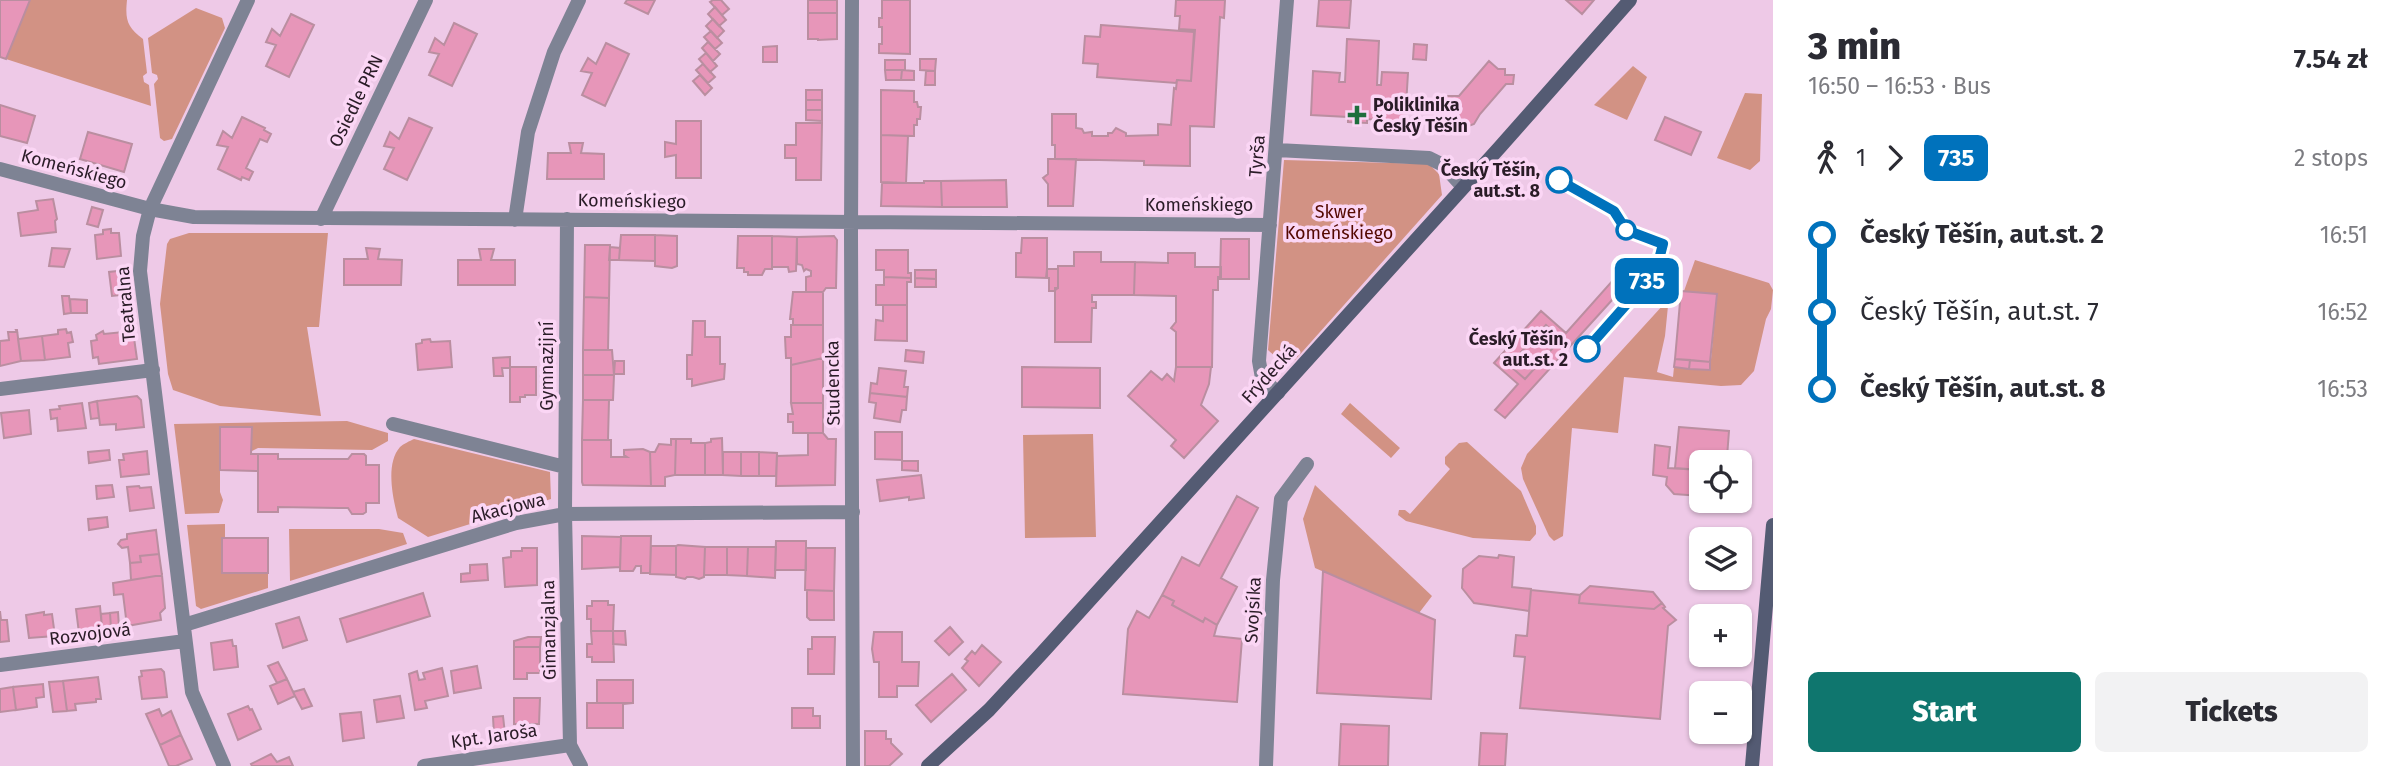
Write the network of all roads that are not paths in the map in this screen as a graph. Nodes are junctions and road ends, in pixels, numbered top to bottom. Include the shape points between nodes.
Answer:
1 (248, 0) edge
2 (426, 0) edge
3 (579, 0) edge
4 (852, 0) edge
5 (1287, 0) edge
6 (1630, 0) edge
7 (1277, 150) junction
8 (0, 169) edge
9 (1463, 187) junction
10 (150, 209) junction
11 (321, 219) junction
12 (567, 219) junction
13 (515, 220) junction
14 (851, 223) junction
15 (1270, 225) junction
16 (153, 370) junction
17 (0, 389) edge
18 (1278, 393) junction
19 (393, 424) dead end
20 (1307, 464) dead end
21 (565, 467) junction
22 (853, 512) junction
23 (565, 514) junction
24 (1773, 525) edge
25 (184, 625) junction
26 (185, 641) junction
27 (0, 665) edge
28 (570, 745) junction
29 (224, 766) edge
30 (424, 766) edge
31 (581, 766) edge
32 (853, 766) edge
33 (928, 766) edge
34 (1266, 766) edge
35 (1752, 766) edge

1 - 10 street, Teatralna
2 - 11 street, Osiedle PRN
3 - 13 street via 554,52 528,132
4 - 14 street, Studencka
5 - 7 street, Tyrša
6 - 9 main road, Frýdecká
7 - 9 street via 1429,158 1443,165
7 - 15 street, Tyrša
8 - 10 street, Komeńskiego
9 - 18 main road, Frýdecká
10 - 11 street, Komeńskiego via 194,217
10 - 16 street, Teatralna via 140,271
11 - 13 street, Komeńskiego
12 - 13 street, Komeńskiego
12 - 14 street, Komeńskiego
12 - 21 street, Gymnazijní
14 - 15 street, Komeńskiego
14 - 22 street, Studencka
15 - 18 street, Tyrša via 1259,361 1262,379
16 - 17 street
16 - 25 street, Teatralna
18 - 33 main road, Frýdecká via 989,710
19 - 21 street
20 - 34 street, Svojsíka via 1281,499
21 - 23 street, Gymnazijní
22 - 23 street, Akacjowa
22 - 32 street, Studencka
23 - 25 street, Akacjowa via 516,523
23 - 28 street, Gimanzjalna
24 - 35 main road
25 - 26 street, Teatralna
26 - 27 street, Rozvojová
26 - 29 street, Teatralna via 192,692
28 - 30 street, Kpt. Jaroša
28 - 31 street

